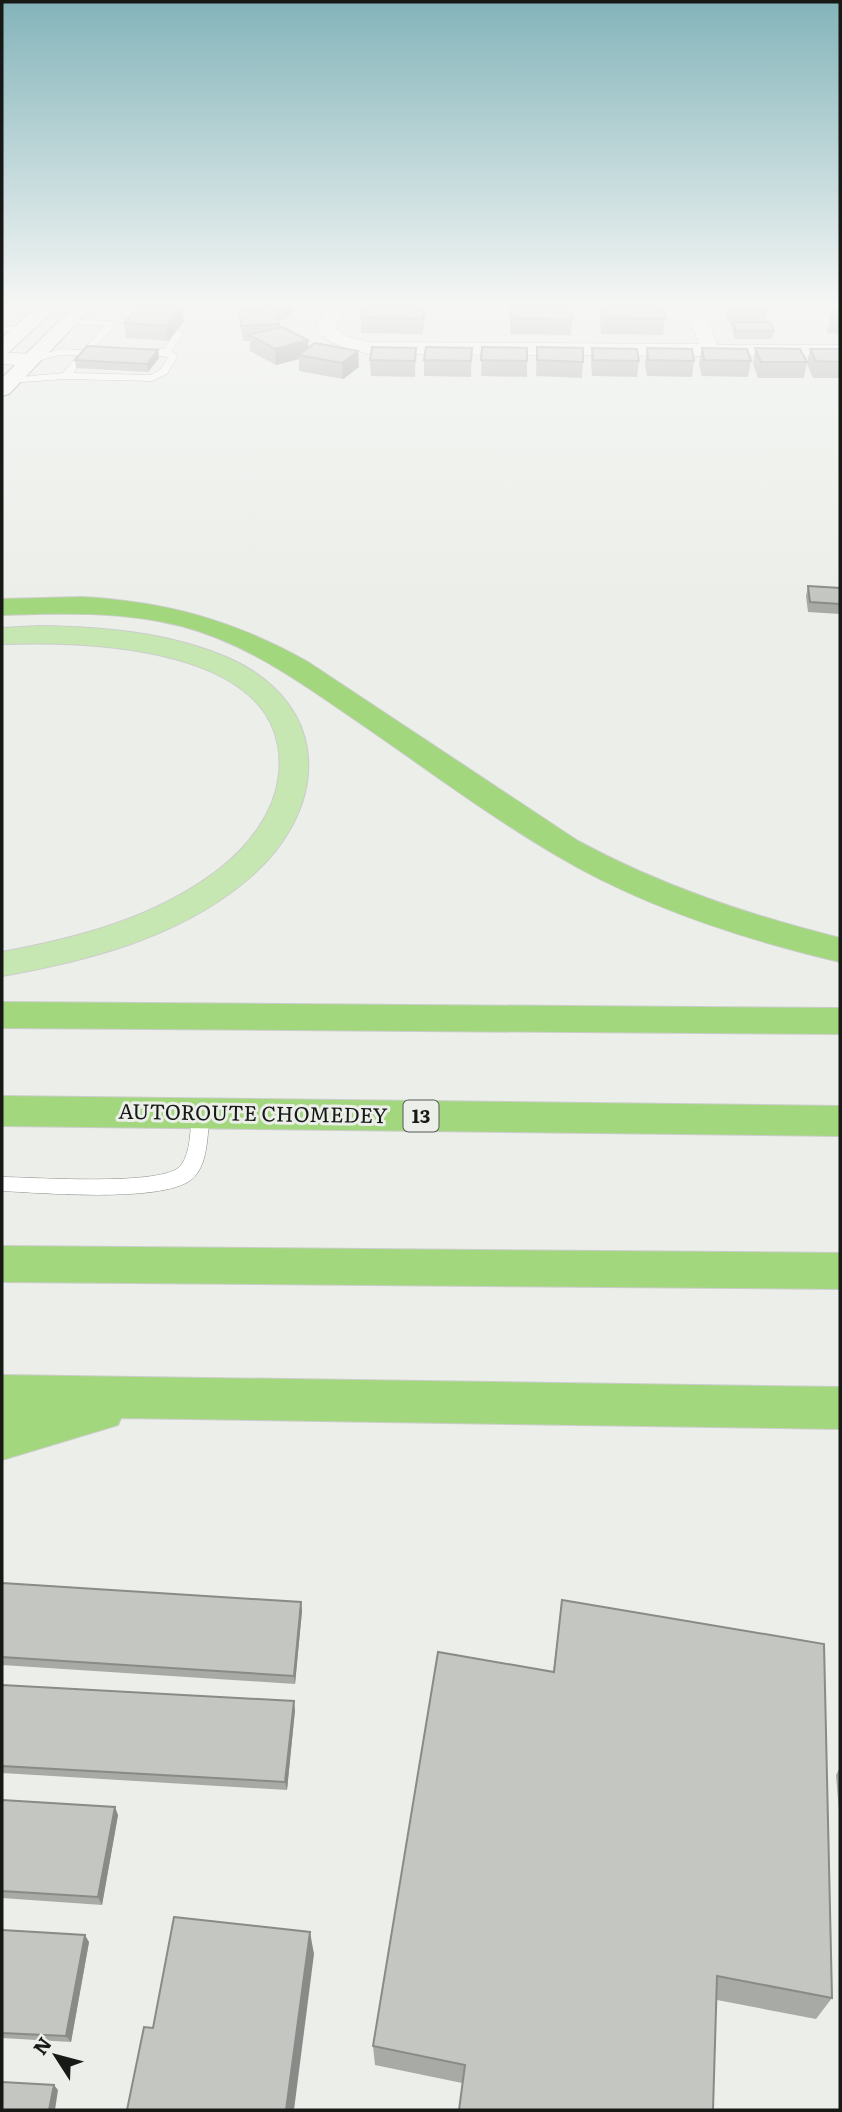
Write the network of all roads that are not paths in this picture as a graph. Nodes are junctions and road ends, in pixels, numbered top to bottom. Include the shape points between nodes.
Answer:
1 (2, 585) edge
2 (67, 604) junction
3 (2, 607) edge
4 (2, 636) edge
5 (840, 950) edge
6 (2, 964) edge
7 (2, 1015) edge
8 (840, 1021) edge
9 (2, 1111) edge
10 (201, 1113) junction
11 (840, 1121) edge
12 (2, 1184) edge
13 (2, 1264) edge
14 (840, 1271) edge
15 (2, 1396) edge
16 (141, 1398) junction
17 (840, 1408) edge
18 (2, 1438) edge

1 - 2 highway via 34,589
2 - 3 highway
2 - 5 highway via 167,613 242,637 298,668 582,856 688,905
4 - 6 main road via 121,637 215,663 244,680 276,708 292,742 295,769 290,797 276,826 255,855 218,885 170,914 115,936
7 - 8 highway
9 - 10 highway, AUTOROUTE CHOMEDEY / 13
10 - 11 highway, AUTOROUTE CHOMEDEY / 13
10 - 12 lane via 194,1158 186,1174 176,1180 150,1185
13 - 14 highway
15 - 16 highway
16 - 17 highway
16 - 18 highway

